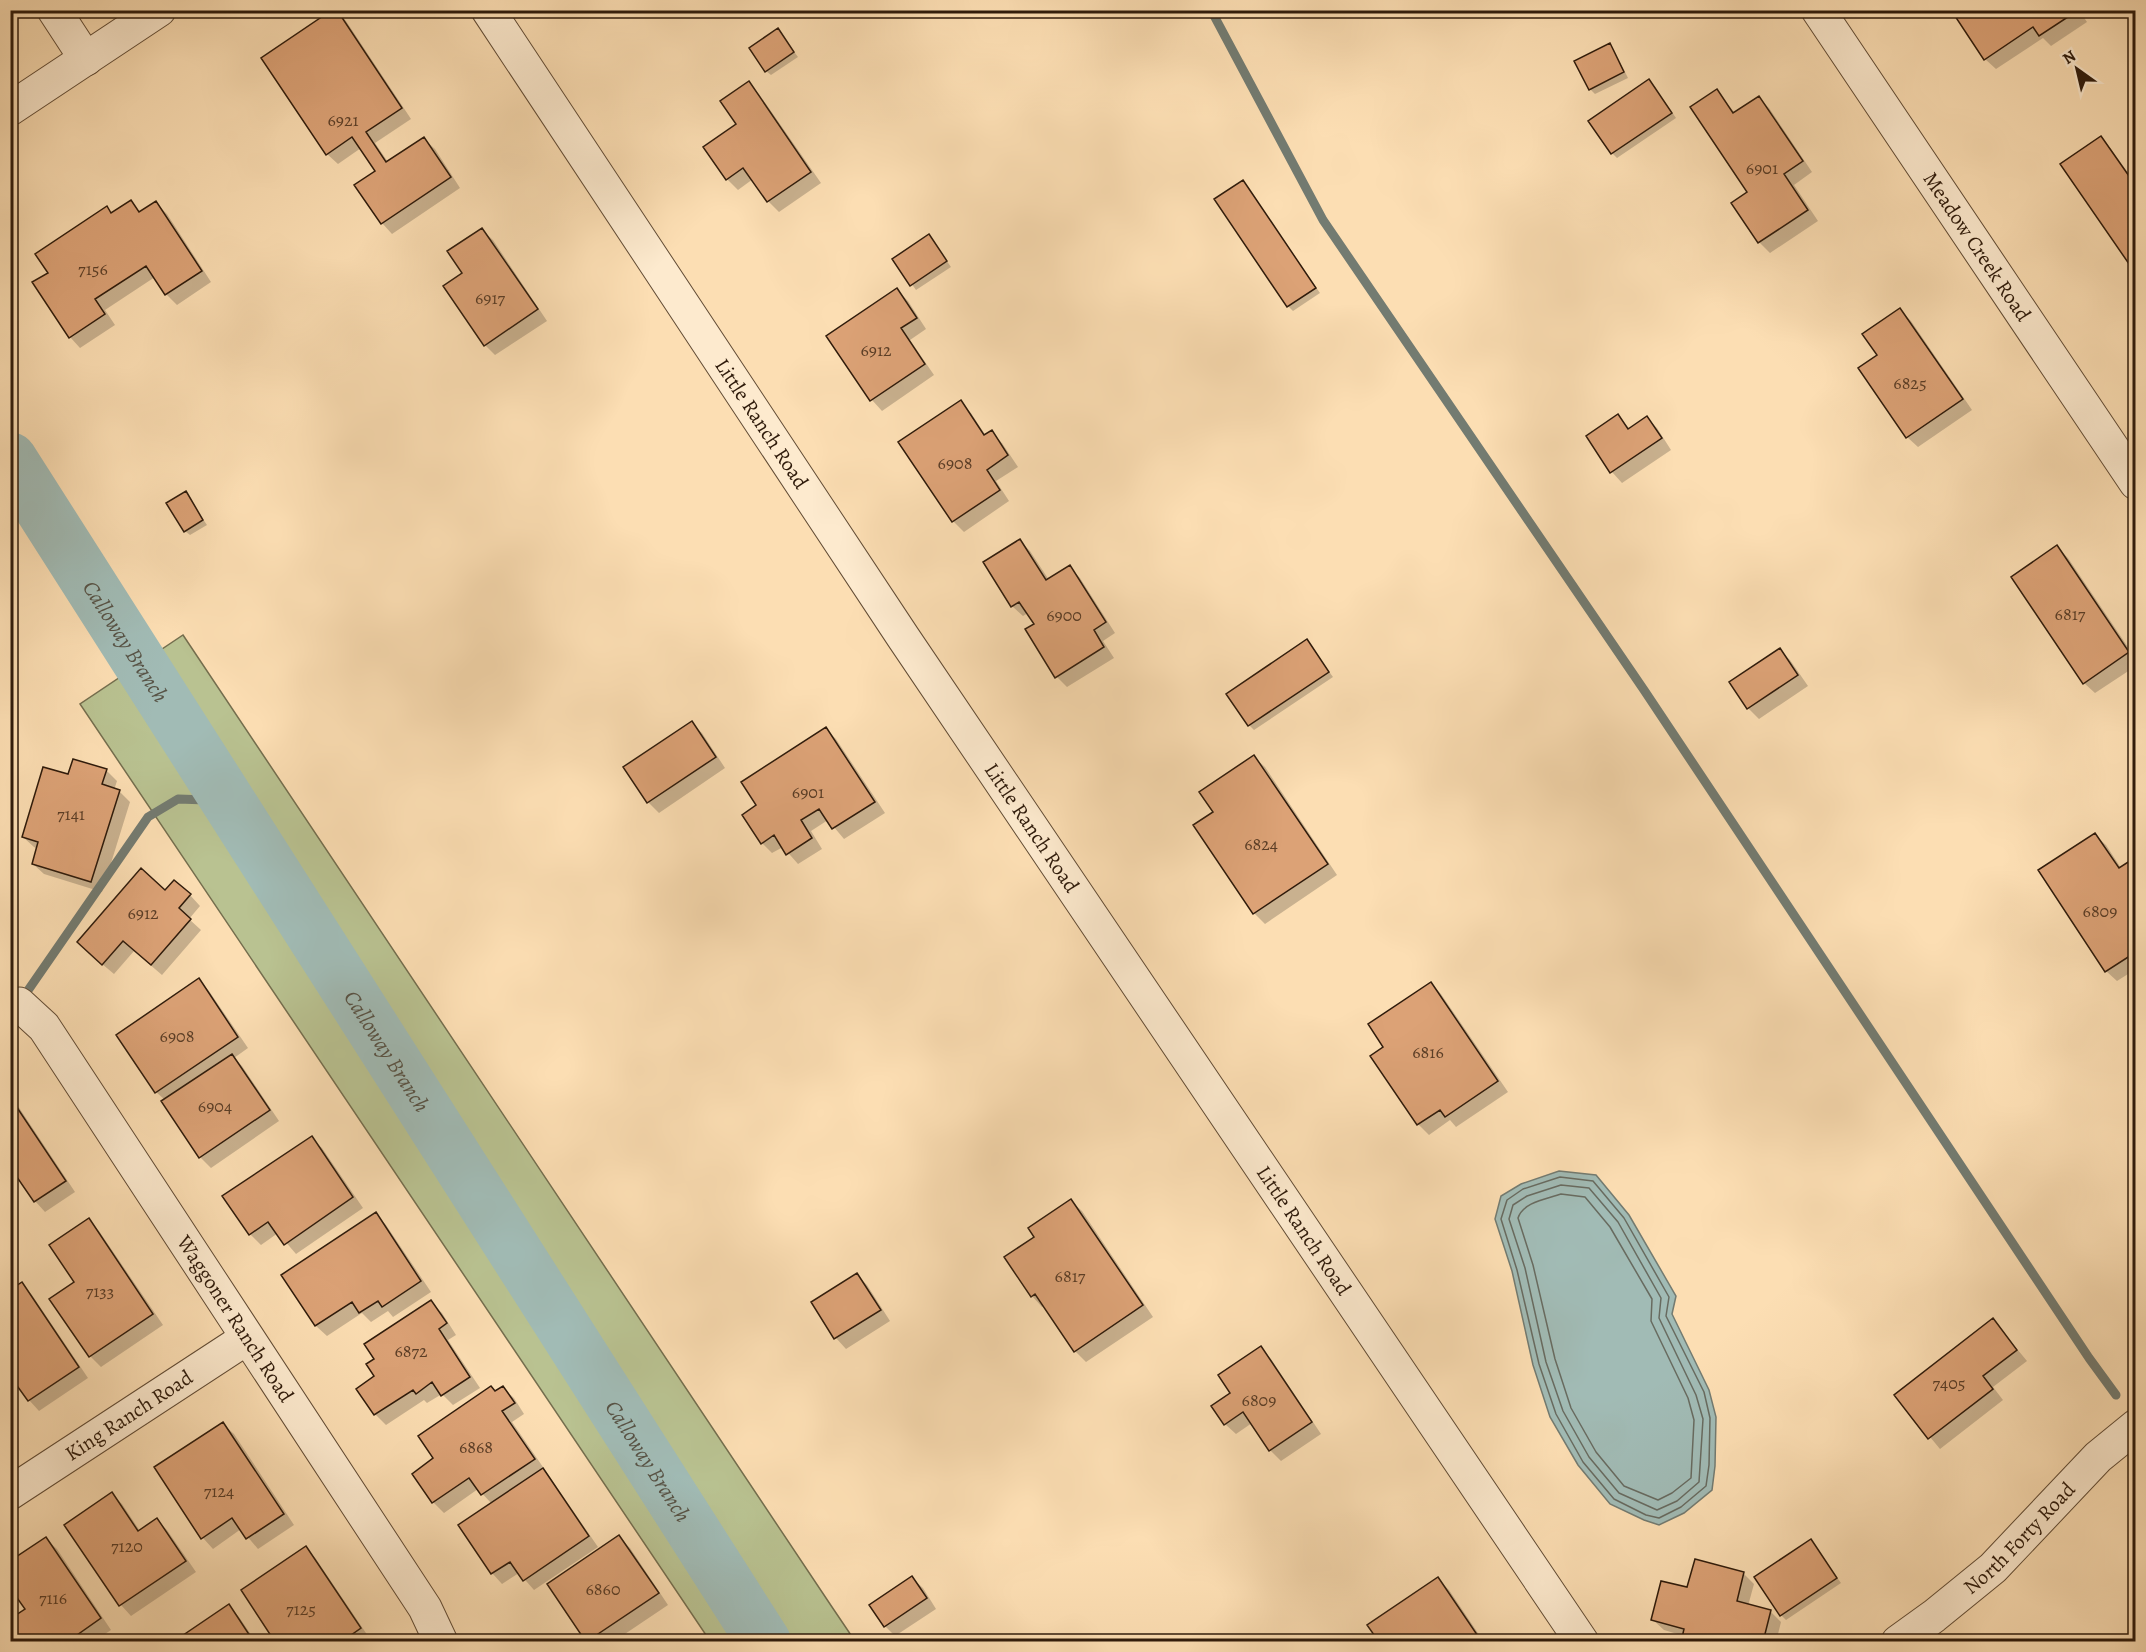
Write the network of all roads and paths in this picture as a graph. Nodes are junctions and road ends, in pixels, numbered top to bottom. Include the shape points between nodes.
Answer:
1 (54, 10) edge
2 (159, 10) edge
3 (488, 10) edge
4 (1818, 10) edge
5 (86, 59) junction
6 (10, 109) edge
7 (2136, 483) edge
8 (15, 1005) edge
9 (247, 1338) junction
10 (2136, 1426) edge
11 (10, 1493) edge
12 (441, 1641) edge
13 (1582, 1641) edge
14 (1898, 1641) edge

1 - 5 street
2 - 5 street
3 - 13 street, Little Ranch Road via 903,637
4 - 7 street, Meadow Creek Road
5 - 6 street
8 - 9 street, Waggoner Ranch Road via 44,1027
9 - 11 street, King Ranch Road
9 - 12 street, Waggoner Ranch Road via 425,1608
10 - 14 street, North Forty Road via 2098,1458 1993,1568

